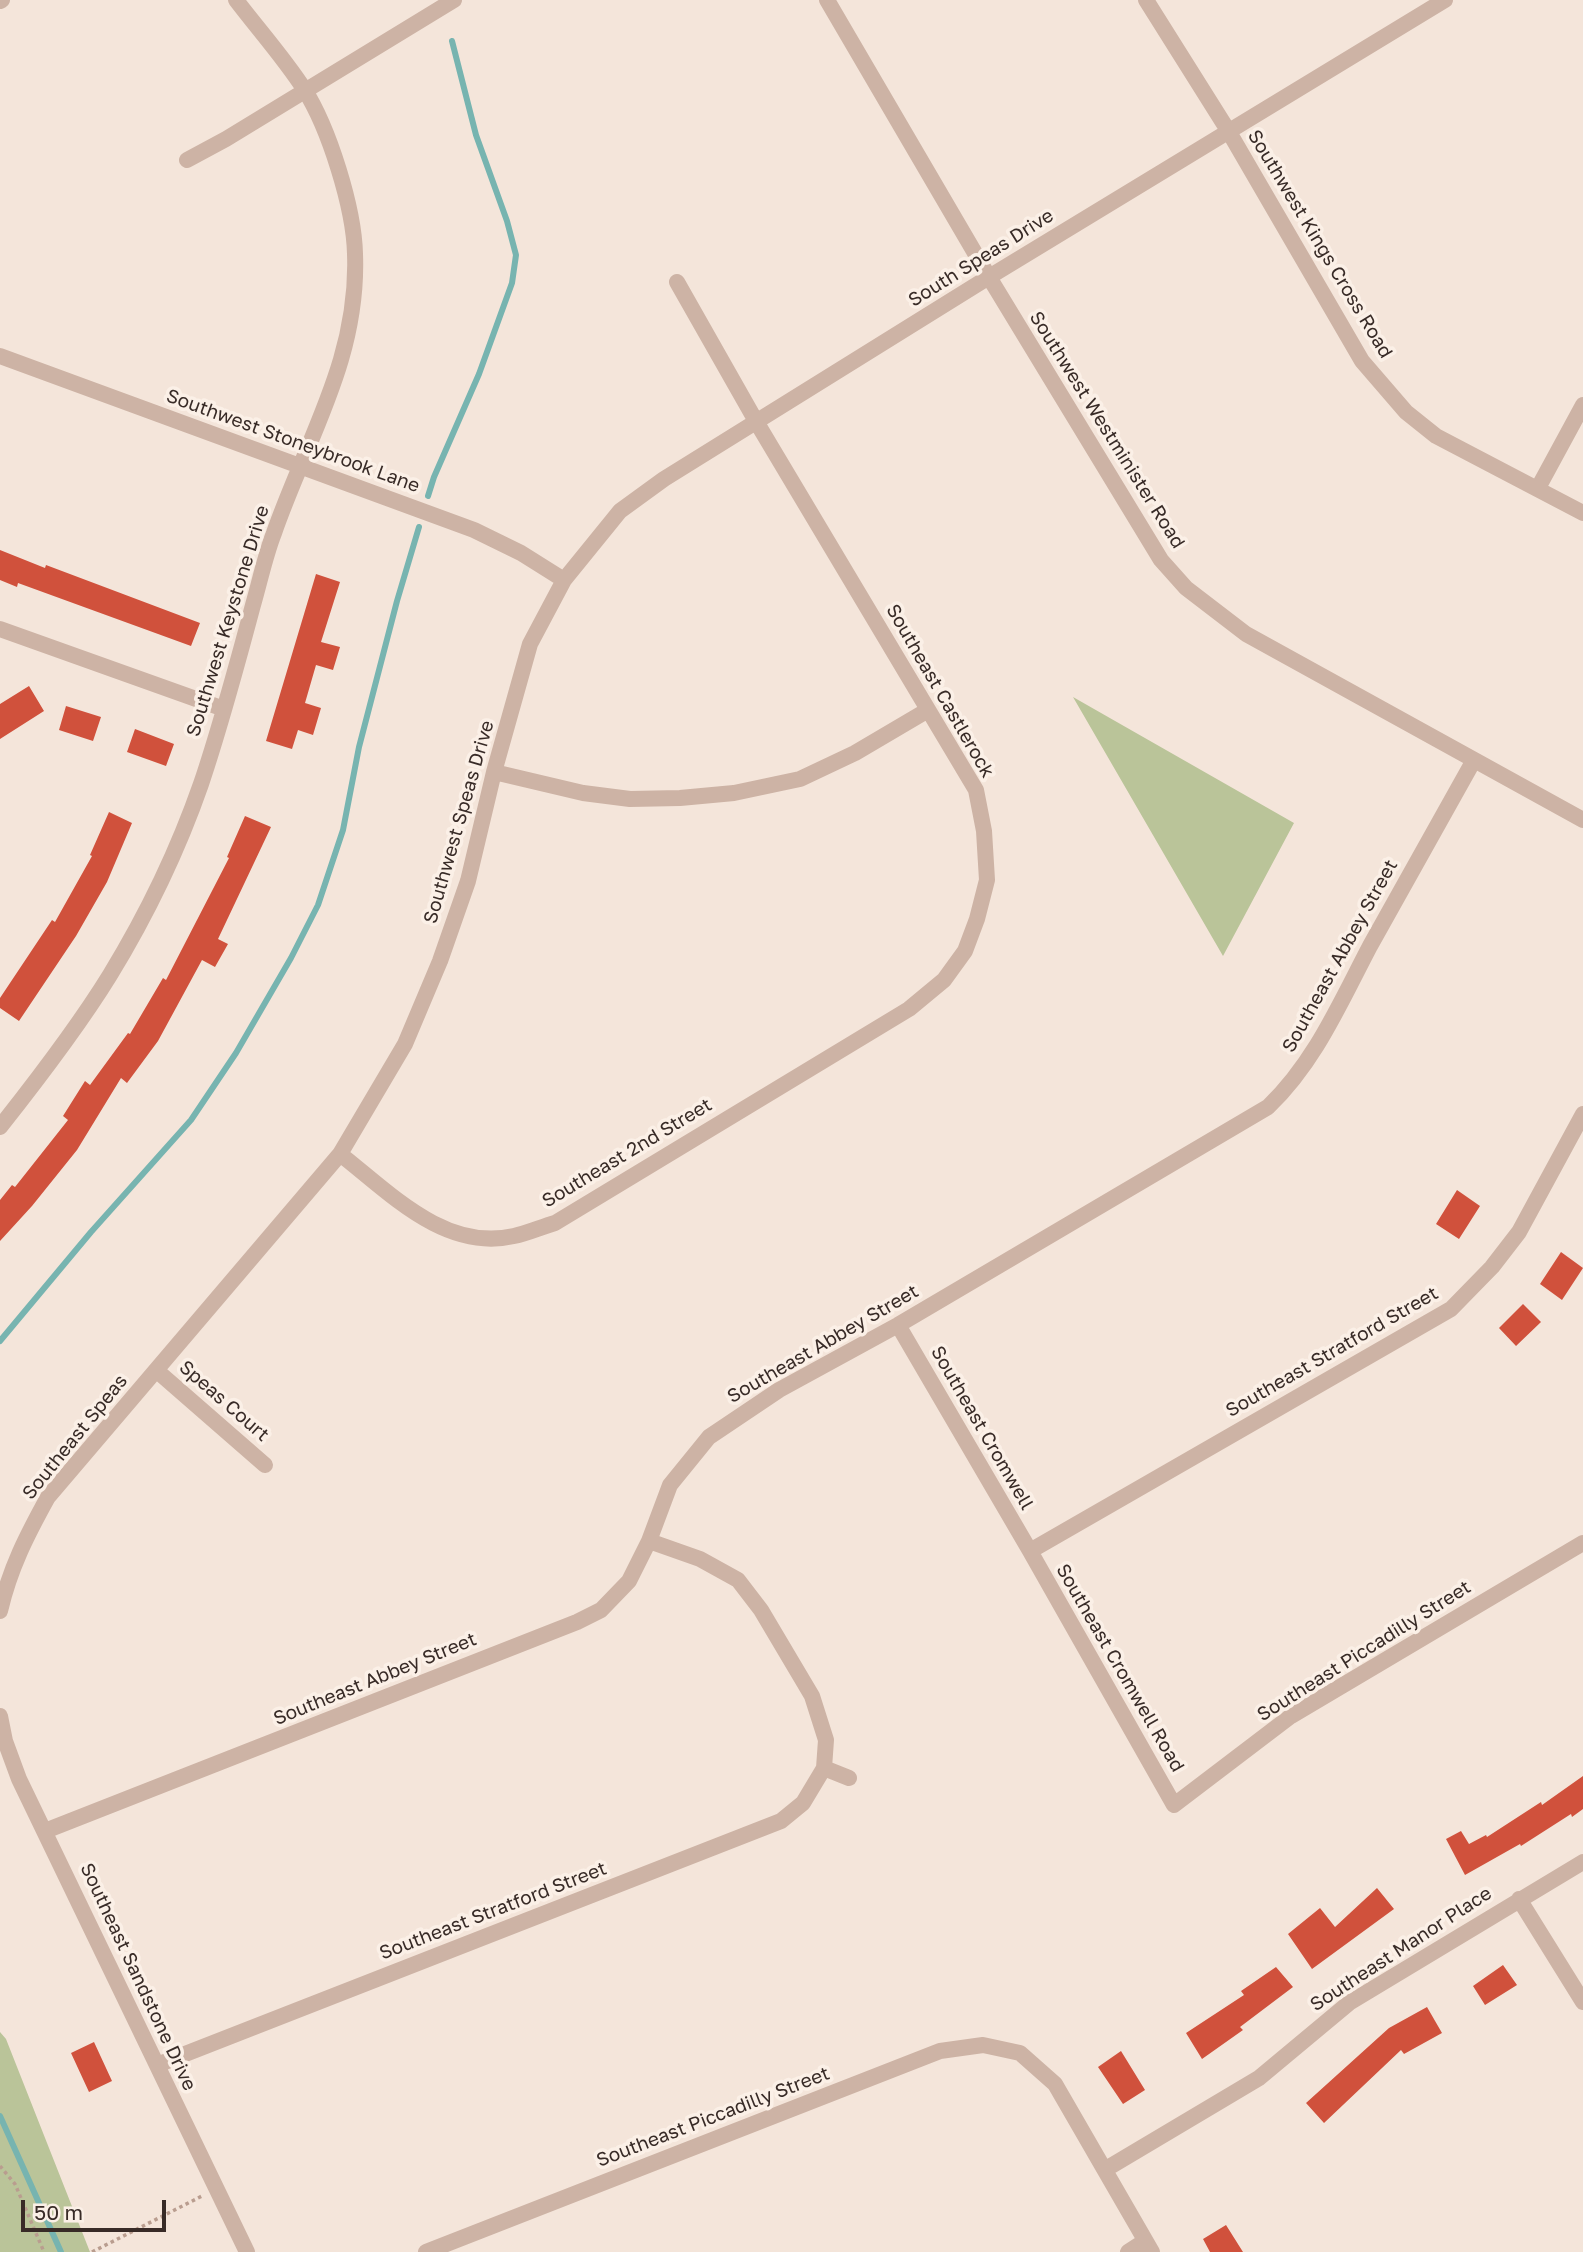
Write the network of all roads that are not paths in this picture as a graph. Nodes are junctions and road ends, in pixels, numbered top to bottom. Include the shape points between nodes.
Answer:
1 (236, 0) edge
2 (454, 0) edge
3 (827, 0) edge
4 (1146, 0) edge
5 (1445, 0) edge
6 (305, 90) junction
7 (1229, 132) junction
8 (187, 160) dead end
9 (989, 277) junction
10 (677, 282) dead end
11 (0, 356) edge
12 (1583, 405) edge
13 (757, 423) junction
14 (301, 466) junction
15 (1538, 488) junction
16 (1583, 513) edge
17 (564, 580) junction
18 (0, 629) edge
19 (224, 709) junction
20 (928, 710) junction
21 (1474, 760) junction
22 (494, 772) junction
23 (1583, 820) edge
24 (928, 993) joint
25 (1583, 1114) edge
26 (0, 1126) edge
27 (1578, 1135) edge
28 (340, 1154) junction
29 (898, 1325) junction
30 (156, 1370) junction
31 (265, 1465) dead end
32 (649, 1541) junction
33 (1583, 1543) edge
34 (1030, 1551) junction
35 (0, 1611) edge
36 (0, 1716) edge
37 (824, 1768) junction
38 (849, 1778) dead end
39 (1174, 1805) joint
40 (46, 1831) junction
41 (1583, 1862) edge
42 (1519, 1899) junction
43 (1583, 2002) edge
44 (157, 2065) junction
45 (1106, 2169) junction
46 (1149, 2246) edge
47 (247, 2252) edge
48 (426, 2252) edge
49 (1128, 2252) edge

1 - 6 street, Southwest Keystone Drive
2 - 6 street
3 - 9 street, Southwest Westminister Road
4 - 7 street, Southwest Kings Cross Road
5 - 7 street, South Speas Drive
6 - 8 street
6 - 14 street, Southwest Keystone Drive via 332,148 347,200 355,284 346,347
7 - 9 street, South Speas Drive
7 - 15 street, Southwest Kings Cross Road via 1363,361 1406,412 1436,436
9 - 13 street, South Speas Drive
9 - 21 street, Southwest Westminister Road via 1161,560 1186,588 1246,634
10 - 13 street, Southeast Castlerock
11 - 14 street, Southwest Stoneybrook Lane
12 - 15 street
13 - 17 street, South Speas Drive via 620,511
13 - 20 street, Southeast Castlerock
14 - 17 street, Southwest Stoneybrook Lane via 474,530
14 - 19 street, Southwest Keystone Drive via 273,534
15 - 16 street, Southwest Kings Cross Road
17 - 22 street, Southwest Speas Drive via 530,644
18 - 19 street
19 - 26 street, Southwest Keystone Drive via 200,786 164,873 109,976
20 - 22 street via 800,779 734,793 630,799
20 - 24 street, Southeast Castlerock via 976,790 985,831 987,880 965,951
21 - 23 street, Southwest Westminister Road
21 - 29 street, Southeast Abbey Street via 1324,1034 1303,1069 1268,1107
22 - 28 street, Southwest Speas Drive via 468,881 440,961 405,1044
24 - 28 street, Southeast 2nd Street via 909,1009 555,1223 512,1237 470,1238 431,1224
25 - 27 street, Southeast Stratford Street
27 - 34 street, Southeast Stratford Street via 1519,1232 1451,1309
28 - 30 street, Southwest Speas Drive
29 - 32 street, Southeast Abbey Street via 779,1390 709,1437 670,1485
29 - 34 street, Southeast Cromwell
30 - 31 street, Speas Court
30 - 35 street, Southeast Speas via 48,1497 8,1578
32 - 37 street via 700,1559 738,1580 813,1696 826,1740
32 - 40 street, Southeast Abbey Street via 629,1581 601,1609 577,1622
33 - 39 street, Southeast Piccadilly Street via 1291,1716
34 - 39 street, Southeast Cromwell Road
36 - 40 street, Southeast Sandstone Drive via 19,1779
37 - 38 street
37 - 44 street, Southeast Stratford Street via 803,1803 781,1821
40 - 44 street, Southeast Sandstone Drive
41 - 42 street, Southeast Manor Place
42 - 43 street
42 - 45 street, Southeast Manor Place via 1349,2003 1259,2078
44 - 47 street, Southeast Sandstone Drive
45 - 46 street
45 - 48 street, Southeast Piccadilly Street via 1055,2084 1020,2053 983,2045 940,2050
46 - 49 street

